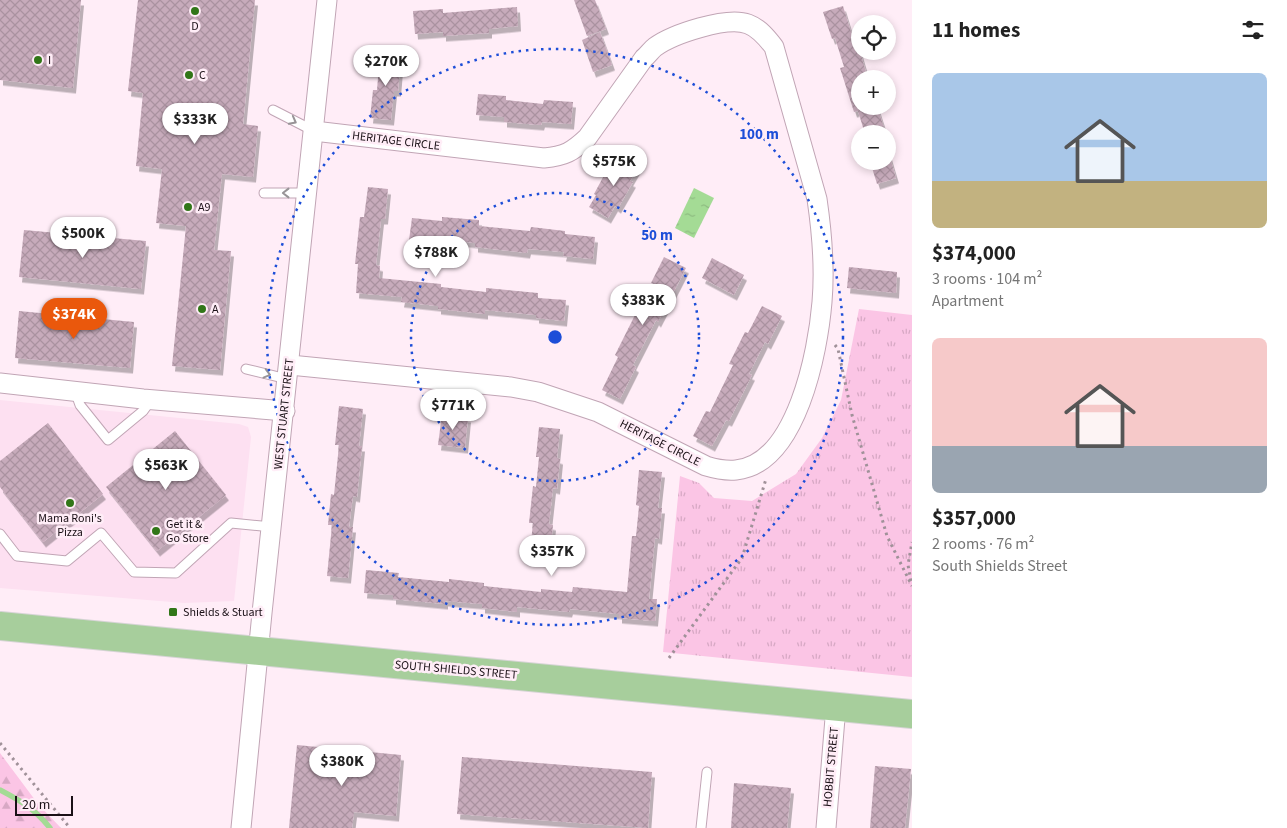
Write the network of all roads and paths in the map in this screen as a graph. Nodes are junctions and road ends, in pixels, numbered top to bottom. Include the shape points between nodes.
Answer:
1 (327, 0) edge
2 (273, 110) dead end
3 (314, 131) junction
4 (308, 193) junction
5 (264, 194) dead end
6 (834, 343) dead end
7 (246, 369) dead end
8 (289, 372) junction
9 (0, 383) edge
10 (75, 390) junction
11 (152, 399) junction
12 (285, 411) junction
13 (768, 475) dead end
14 (272, 526) junction
15 (0, 534) edge
16 (912, 542) edge
17 (912, 585) edge
18 (0, 626) edge
19 (259, 651) junction
20 (670, 658) dead end
21 (836, 706) junction
22 (912, 714) edge
23 (0, 743) edge
24 (707, 772) dead end
25 (70, 828) edge
26 (241, 828) edge
27 (701, 828) edge
28 (826, 828) edge

1 - 3 street, WEST STUART STREET
2 -> 3 lane
3 - 4 street, WEST STUART STREET
3 - 8 street, HERITAGE CIRCLE via 544,158 563,156 588,138 644,58 656,47 671,38 709,25 732,21 748,24 761,32 774,47 817,199 823,261 820,325 803,396 780,444 753,466 737,470 706,466 598,412 538,392 511,387
4 -> 5 lane
4 - 8 street, WEST STUART STREET
6 - 17 path via 888,536
7 -> 8 lane
8 - 12 street, WEST STUART STREET
9 - 10 street
10 - 11 street
10 - 11 lane via 80,405 108,440 144,411
11 - 12 street
12 - 14 street, WEST STUART STREET
13 - 20 path via 742,558
14 - 15 lane via 231,523 176,574 134,572 101,533 67,561 17,556
14 - 19 street, WEST STUART STREET
16 - 17 path via 908,565
18 - 19 main road, SOUTH SHIELDS STREET
19 - 21 main road, SOUTH SHIELDS STREET
19 - 26 street, WEST STUART STREET
21 - 22 main road, SOUTH SHIELDS STREET
21 - 28 street, HOBBIT STREET
23 - 25 path
24 - 27 lane

